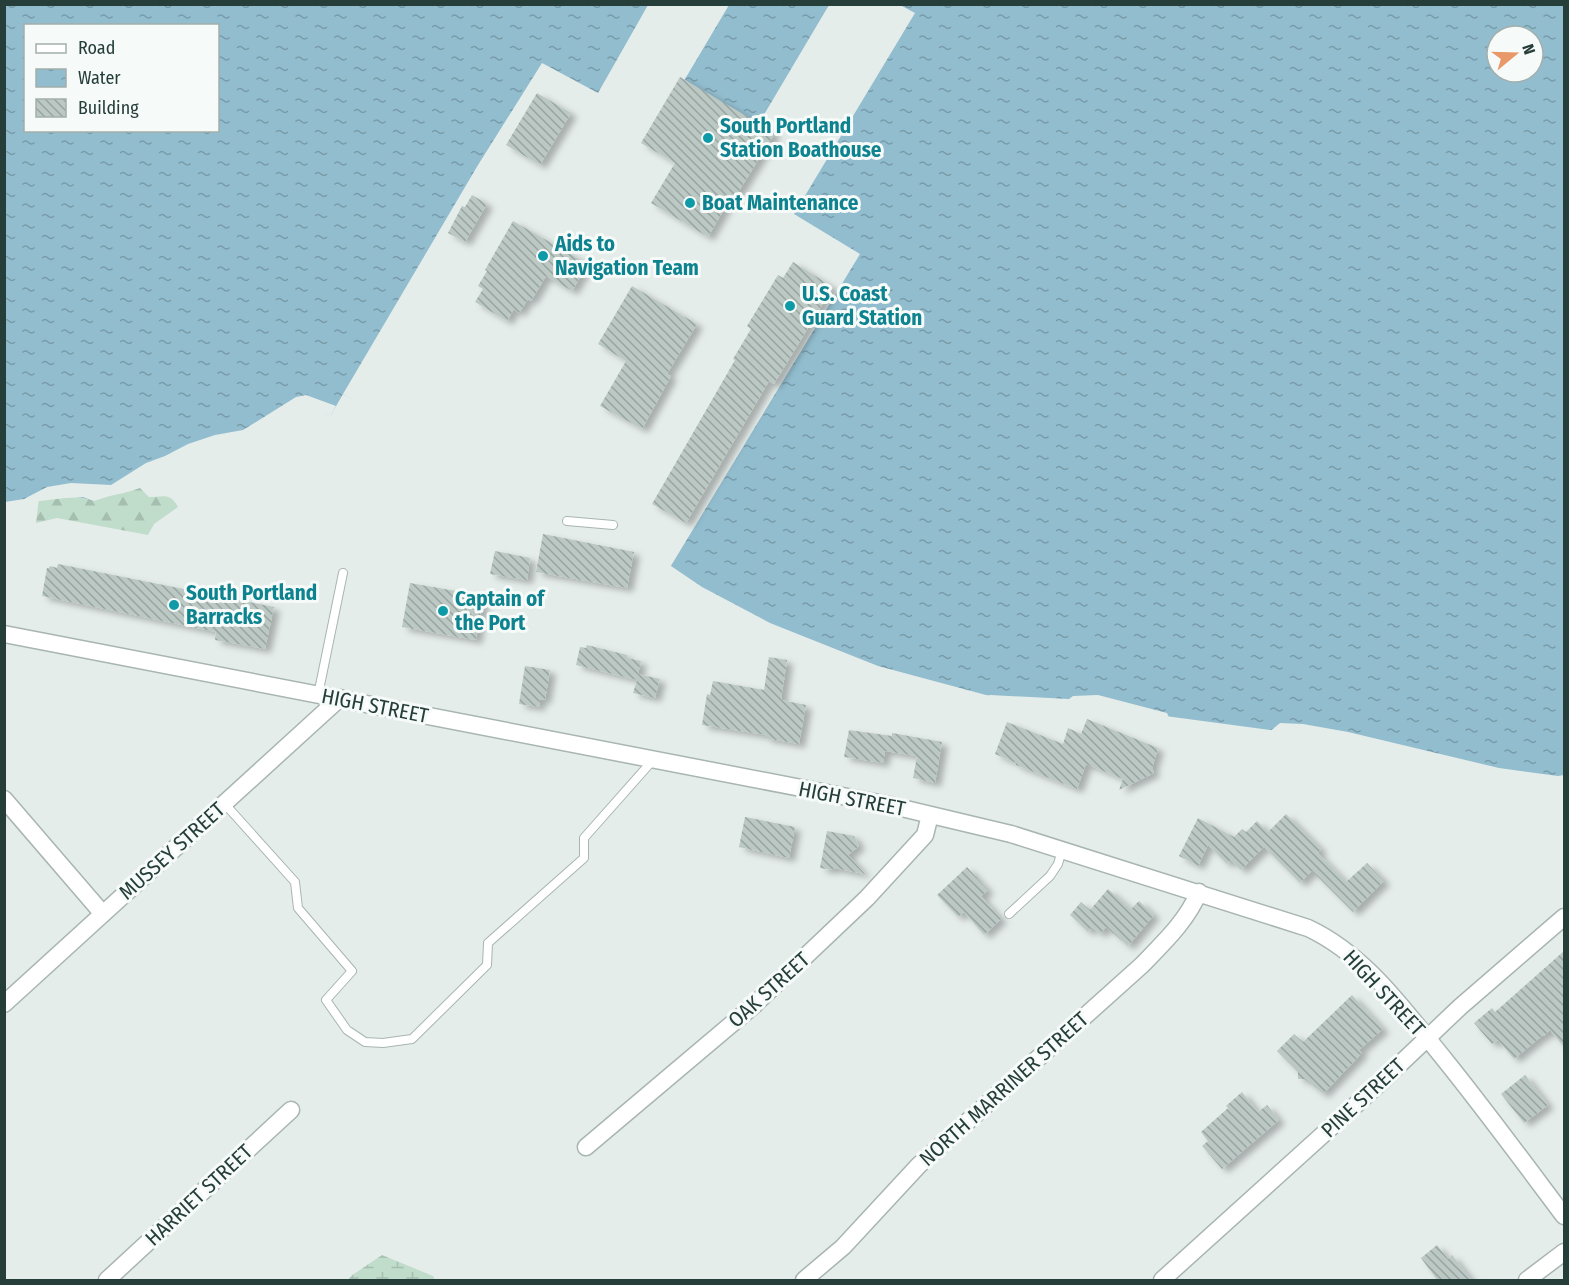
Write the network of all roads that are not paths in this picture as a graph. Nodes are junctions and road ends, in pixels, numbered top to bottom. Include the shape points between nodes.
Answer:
1 (567, 520) dead end
2 (613, 525) dead end
3 (343, 573) dead end
4 (4, 634) edge
5 (318, 695) junction
6 (340, 698) junction
7 (653, 760) junction
8 (4, 799) edge
9 (224, 803) junction
10 (930, 815) junction
11 (1062, 850) junction
12 (1199, 892) junction
13 (103, 914) junction
14 (1009, 914) dead end
15 (1564, 917) edge
16 (4, 1004) edge
17 (1427, 1038) junction
18 (291, 1110) dead end
19 (586, 1147) dead end
20 (1564, 1216) edge
21 (1564, 1252) edge
22 (107, 1281) edge
23 (804, 1281) edge
24 (1162, 1281) edge
25 (1527, 1281) edge

1 - 2 lane
3 - 5 lane
4 - 5 street, HIGH STREET
5 - 6 street, HIGH STREET
6 - 7 street, HIGH STREET
6 - 9 street, MUSSEY STREET
7 - 9 lane via 584,838 584,858 488,943 488,965 412,1039 383,1043 365,1042 347,1030 326,1000 352,971 298,908 296,882
7 - 10 street, HIGH STREET
8 - 13 street
9 - 13 street, MUSSEY STREET
10 - 11 street, HIGH STREET
10 - 19 street, OAK STREET via 925,835 867,898 753,1006
11 - 12 street, HIGH STREET
11 - 14 lane via 1050,876
12 - 17 street, HIGH STREET via 1330,939 1374,975
12 - 23 street, NORTH MARRINER STREET via 1186,916 1142,965 919,1165 843,1247
13 - 16 street, MUSSEY STREET
15 - 17 street, PINE STREET
17 - 20 street, HIGH STREET
17 - 24 street, PINE STREET
18 - 22 street, HARRIET STREET
21 - 25 street

